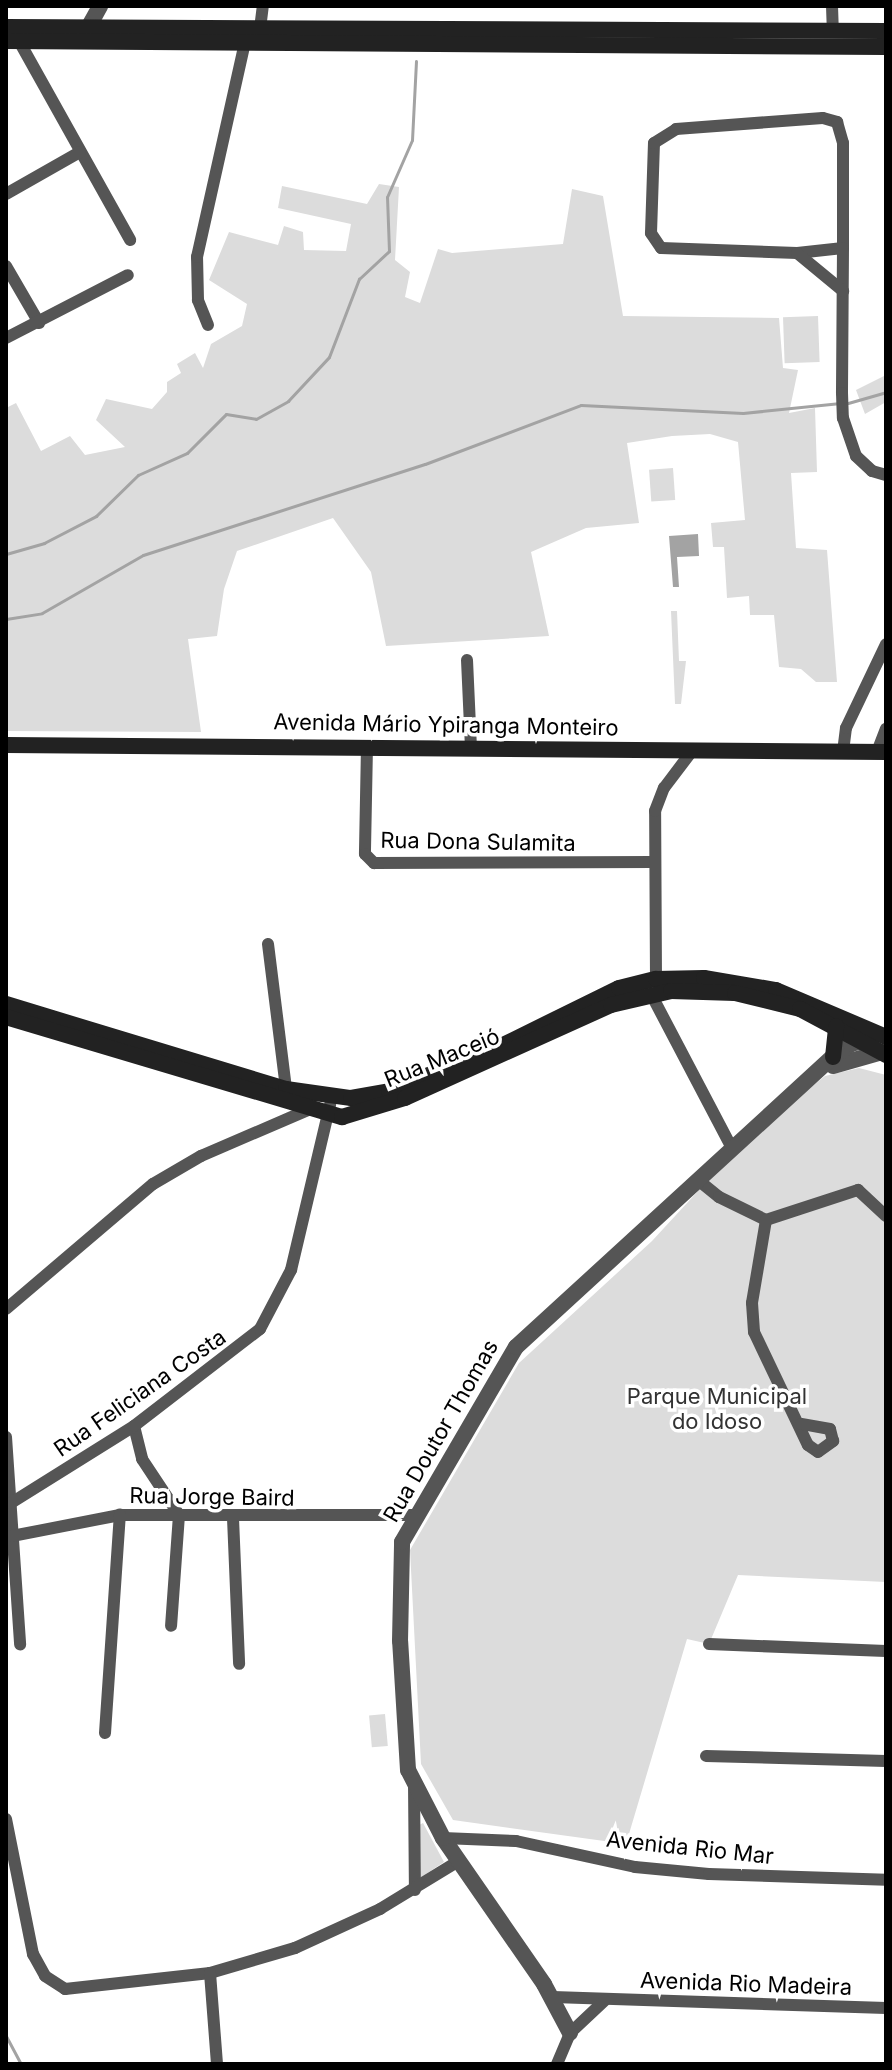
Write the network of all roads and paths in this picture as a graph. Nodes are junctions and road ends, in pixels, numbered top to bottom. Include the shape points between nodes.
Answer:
1 (100, 6) edge
2 (107, 6) edge
3 (263, 6) edge
4 (832, 6) edge
5 (6, 27) edge
6 (88, 28) junction
7 (113, 28) junction
8 (260, 29) junction
9 (833, 31) junction
10 (886, 31) edge
11 (12, 41) edge
12 (245, 43) junction
13 (886, 47) edge
14 (80, 152) junction
15 (6, 194) edge
16 (130, 240) dead end
17 (843, 248) junction
18 (797, 253) junction
19 (6, 266) edge
20 (128, 275) dead end
21 (843, 291) junction
22 (39, 323) junction
23 (208, 325) dead end
24 (6, 338) edge
25 (886, 475) edge
26 (886, 644) edge
27 (467, 660) dead end
28 (886, 729) edge
29 (6, 745) edge
30 (367, 746) junction
31 (471, 747) junction
32 (692, 751) junction
33 (843, 752) junction
34 (881, 752) edge
35 (653, 862) junction
36 (268, 944) dead end
37 (653, 986) junction
38 (6, 1004) edge
39 (6, 1017) edge
40 (836, 1026) junction
41 (862, 1040) junction
42 (884, 1045) edge
43 (833, 1057) junction
44 (821, 1072) junction
45 (286, 1089) junction
46 (333, 1097) junction
47 (308, 1110) junction
48 (326, 1115) junction
49 (732, 1148) junction
50 (698, 1180) junction
51 (886, 1216) edge
52 (766, 1220) junction
53 (6, 1309) edge
54 (801, 1424) dead end
55 (134, 1426) junction
56 (6, 1437) edge
57 (11, 1503) junction
58 (120, 1515) junction
59 (179, 1515) junction
60 (414, 1515) junction
61 (233, 1518) junction
62 (12, 1536) junction
63 (171, 1626) dead end
64 (709, 1644) dead end
65 (20, 1645) dead end
66 (886, 1651) edge
67 (239, 1664) dead end
68 (105, 1733) dead end
69 (706, 1756) dead end
70 (886, 1761) edge
71 (414, 1783) junction
72 (6, 1819) edge
73 (443, 1838) junction
74 (457, 1862) junction
75 (886, 1880) edge
76 (415, 1890) junction
77 (210, 1973) junction
78 (553, 1997) junction
79 (604, 2000) junction
80 (886, 2008) edge
81 (570, 2033) junction
82 (217, 2064) edge
83 (557, 2064) edge

1 - 6 street
2 - 7 street
3 - 8 street
4 - 9 street
5 - 6 main road
6 - 7 main road
7 - 8 main road
8 - 9 main road
9 - 10 main road
11 - 12 main road
11 - 14 street
12 - 13 main road
12 - 23 street via 197,257 198,300
14 - 15 street
14 - 16 street
17 - 18 street
17 - 18 street via 843,143 837,122 823,118 676,129 660,136 651,157 655,244 669,251
17 - 21 street
18 - 21 street
19 - 22 street
20 - 22 street
21 - 25 street via 843,418 856,456 872,471
22 - 24 street
26 - 33 street via 846,728
27 - 31 street
28 - 34 street
29 - 30 main road, Avenida Mário Ypiranga Monteiro
30 - 31 main road, Avenida Mário Ypiranga Monteiro
30 - 35 street, Rua Dona Sulamita via 365,854 370,862
31 - 32 main road, Avenida Mário Ypiranga Monteiro
32 - 33 main road, Avenida Mário Ypiranga Monteiro
32 - 35 street via 664,788 655,811
33 - 34 main road, Avenida Mário Ypiranga Monteiro
35 - 37 street
36 - 45 street
37 - 40 main road, Rua Maceió via 735,993 800,1009
37 - 42 main road, Rua Maceió via 704,978 776,990
37 - 46 main road, Rua Maceió via 619,988 501,1046 389,1091
37 - 48 main road, Rua Maceió via 405,1098 358,1114
37 - 49 street
38 - 45 main road, Rua Maceió
39 - 47 main road, Rua Maceió
40 - 41 main road, Rua Maceió
40 - 43 main road
41 - 42 street, Rua Doutor Thomas
41 - 43 street, Rua Doutor Thomas
42 - 44 street, Rua Doutor Thomas
43 - 44 street, Rua Doutor Thomas
44 - 49 street, Rua Doutor Thomas
45 - 46 main road, Rua Maceió
46 - 48 street, Rua Feliciana Costa
47 - 48 main road, Rua Maceió
47 - 53 street via 201,1156 153,1184
48 - 55 street, Rua Feliciana Costa via 291,1270 260,1329
49 - 50 street, Rua Doutor Thomas
50 - 52 street via 719,1197
50 - 60 street, Rua Doutor Thomas via 516,1347 470,1433
51 - 52 street via 866,1196 849,1191
52 - 54 street via 752,1303 754,1332
55 - 57 street, Rua Feliciana Costa
55 - 59 street via 142,1459
56 - 57 street
57 - 62 street
58 - 59 street, Rua Jorge Baird
58 - 62 street, Rua Jorge Baird
58 - 68 street
59 - 61 street, Rua Jorge Baird
59 - 63 street
60 - 61 street, Rua Jorge Baird
60 - 71 street, Rua Doutor Thomas via 400,1554 404,1729
61 - 67 street
62 - 65 street
64 - 66 street
69 - 70 street
71 - 73 street, Rua Doutor Thomas
71 - 76 street, Rua Doutor Thomas
72 - 77 street via 38,1967 53,1985 80,1989
73 - 74 street, Rua Doutor Thomas
73 - 75 street, Avenida Rio Mar via 516,1841 635,1867
74 - 76 street
74 - 78 street, Rua Doutor Thomas
76 - 77 street via 330,1934
77 - 82 street
78 - 79 street, Avenida Rio Madeira
78 - 81 street, Rua Doutor Thomas
79 - 80 street, Avenida Rio Madeira
79 - 81 street
81 - 83 street

